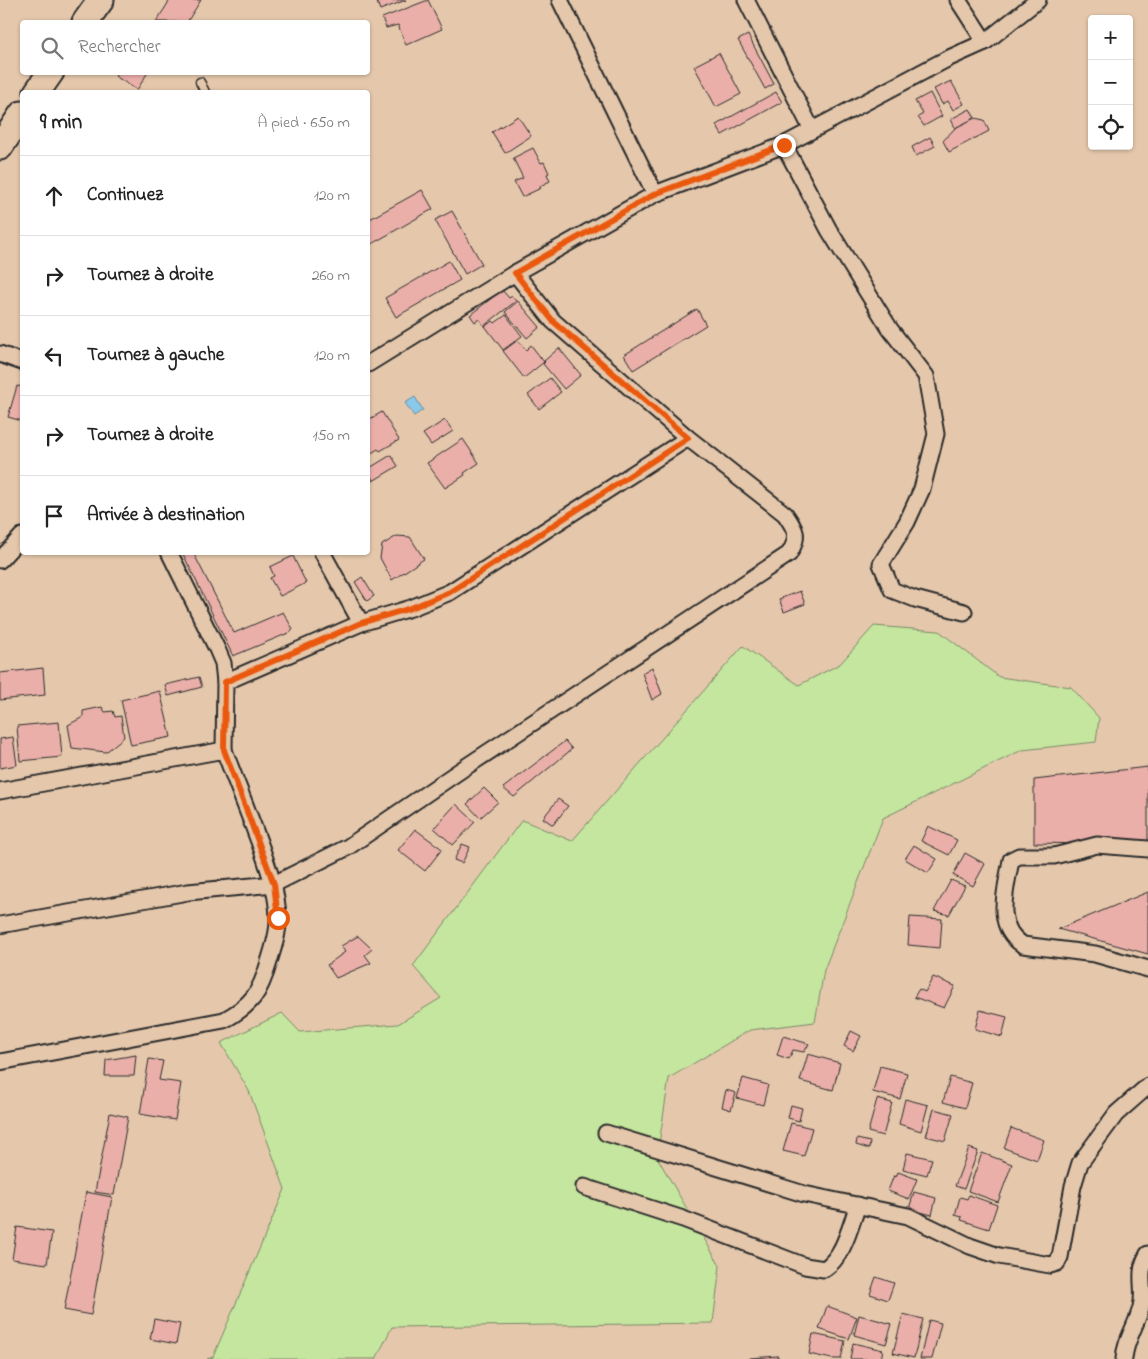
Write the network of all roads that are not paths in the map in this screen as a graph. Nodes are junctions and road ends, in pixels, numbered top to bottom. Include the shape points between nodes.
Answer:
1 (101, 0) edge
2 (560, 0) edge
3 (746, 0) edge
4 (958, 0) edge
5 (1038, 0) edge
6 (86, 20) edge
7 (985, 42) junction
8 (49, 75) edge
9 (200, 82) dead end
10 (38, 90) edge
11 (204, 90) edge
12 (20, 117) edge
13 (812, 130) junction
14 (784, 145) junction
15 (0, 147) edge
16 (655, 194) junction
17 (515, 273) junction
18 (0, 354) edge
19 (20, 361) edge
20 (370, 363) edge
21 (688, 438) junction
22 (20, 538) edge
23 (170, 555) edge
24 (324, 555) edge
25 (0, 560) edge
26 (964, 612) dead end
27 (361, 623) junction
28 (225, 682) junction
29 (224, 750) junction
30 (0, 792) edge
31 (1148, 849) edge
32 (274, 884) junction
33 (0, 925) edge
34 (1148, 968) edge
35 (0, 1062) edge
36 (1148, 1086) edge
37 (606, 1133) dead end
38 (584, 1187) dead end
39 (858, 1205) junction
40 (1148, 1254) edge
41 (1124, 1359) edge

1 - 6 highway
2 - 16 street
3 - 13 street
4 - 7 street
5 - 7 street
7 - 13 street
8 - 10 highway
9 - 11 lane
12 - 15 highway
13 - 14 street
14 - 16 street
14 - 26 street via 828,230 890,329 926,376 936,434 922,489 908,522 881,564 892,590
16 - 17 street
17 - 20 street
17 - 21 street via 553,321
18 - 19 street
21 - 27 street via 450,592
21 - 32 street via 785,514 795,528 796,542 789,554 348,847
22 - 25 street
23 - 28 street via 217,649 223,663
24 - 27 street
27 - 28 street
28 - 29 street
29 - 30 street
29 - 32 street
31 - 34 street via 1097,845 1054,856 1015,857 1011,860 1003,907 1005,926 1023,945 1095,954
32 - 33 street via 188,892
32 - 35 street via 277,937 264,980 242,1010 224,1020
36 - 39 street via 1116,1114 1080,1163 1057,1263 1050,1265 999,1256 970,1246 908,1216
37 - 39 street via 804,1194
38 - 39 street via 683,1219 805,1266 824,1269 832,1264 844,1244
40 - 41 street via 1142,1270 1142,1305 1124,1349

